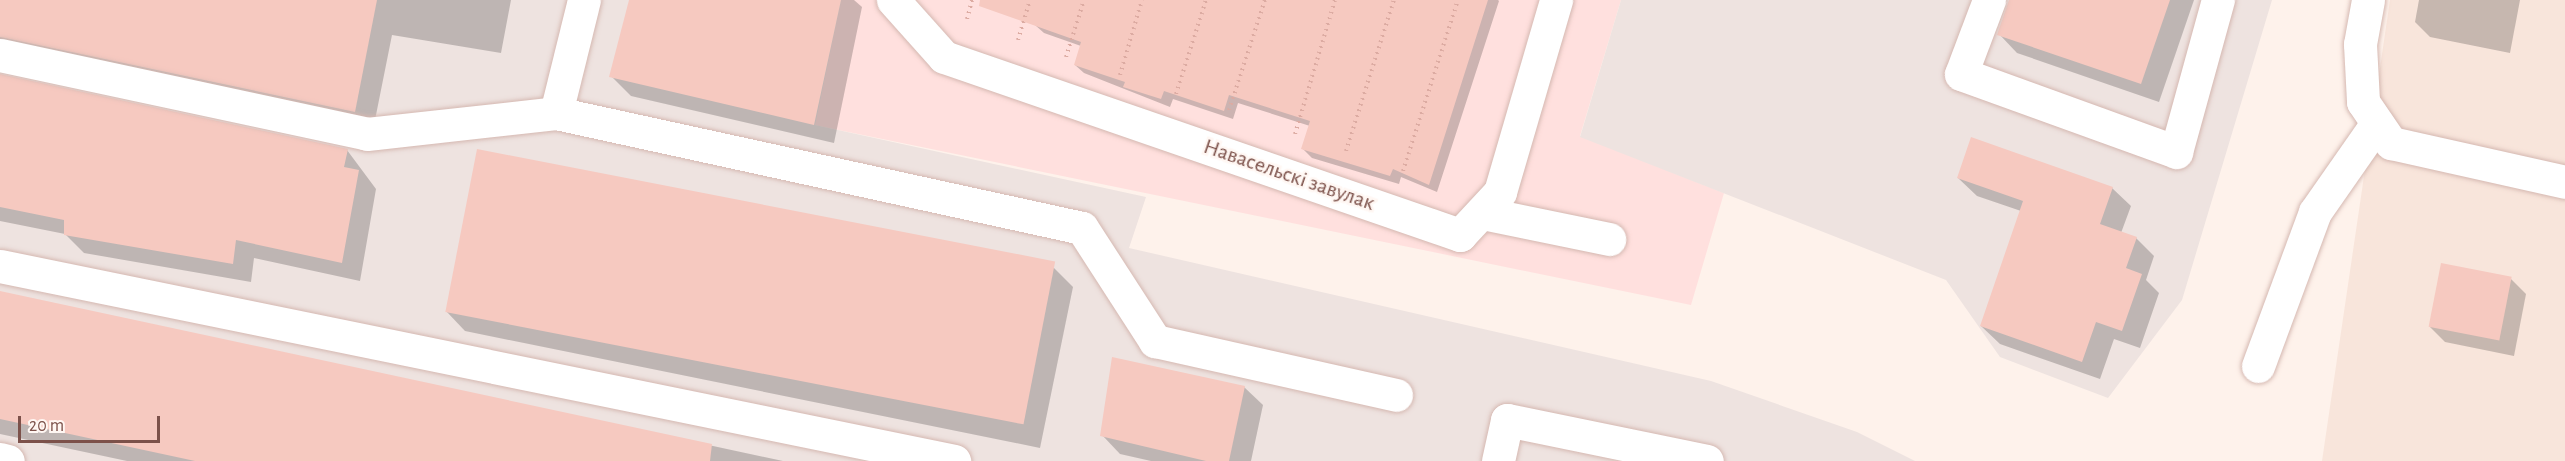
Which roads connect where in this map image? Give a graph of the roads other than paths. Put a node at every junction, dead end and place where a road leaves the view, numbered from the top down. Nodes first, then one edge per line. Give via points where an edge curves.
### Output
1 (584, 0) edge
2 (893, 0) edge
3 (1556, 0) edge
4 (1989, 0) edge
5 (2218, 0) edge
6 (2368, 0) edge
7 (0, 55) edge
8 (556, 113) junction
9 (2377, 123) junction
10 (2565, 182) edge
11 (1482, 213) junction
12 (1609, 239) dead end
13 (0, 266) edge
14 (2258, 366) dead end
15 (1396, 395) dead end
16 (0, 459) edge
17 (8, 461) edge
18 (954, 461) edge
19 (1498, 461) edge
20 (1707, 461) edge

1 - 8 street
2 - 11 street, Навасельскі завулак via 944,57 1461,235
3 - 11 street, Навасельскі завулак via 1500,192
4 - 5 street via 1961,74 2175,152
6 - 9 street via 2360,44 2363,102
7 - 8 street via 367,134
8 - 15 street via 1082,228 1155,341
9 - 10 street via 2391,144
9 - 14 street via 2315,212
11 - 12 street
13 - 18 street
16 - 17 street
19 - 20 street via 1507,420

